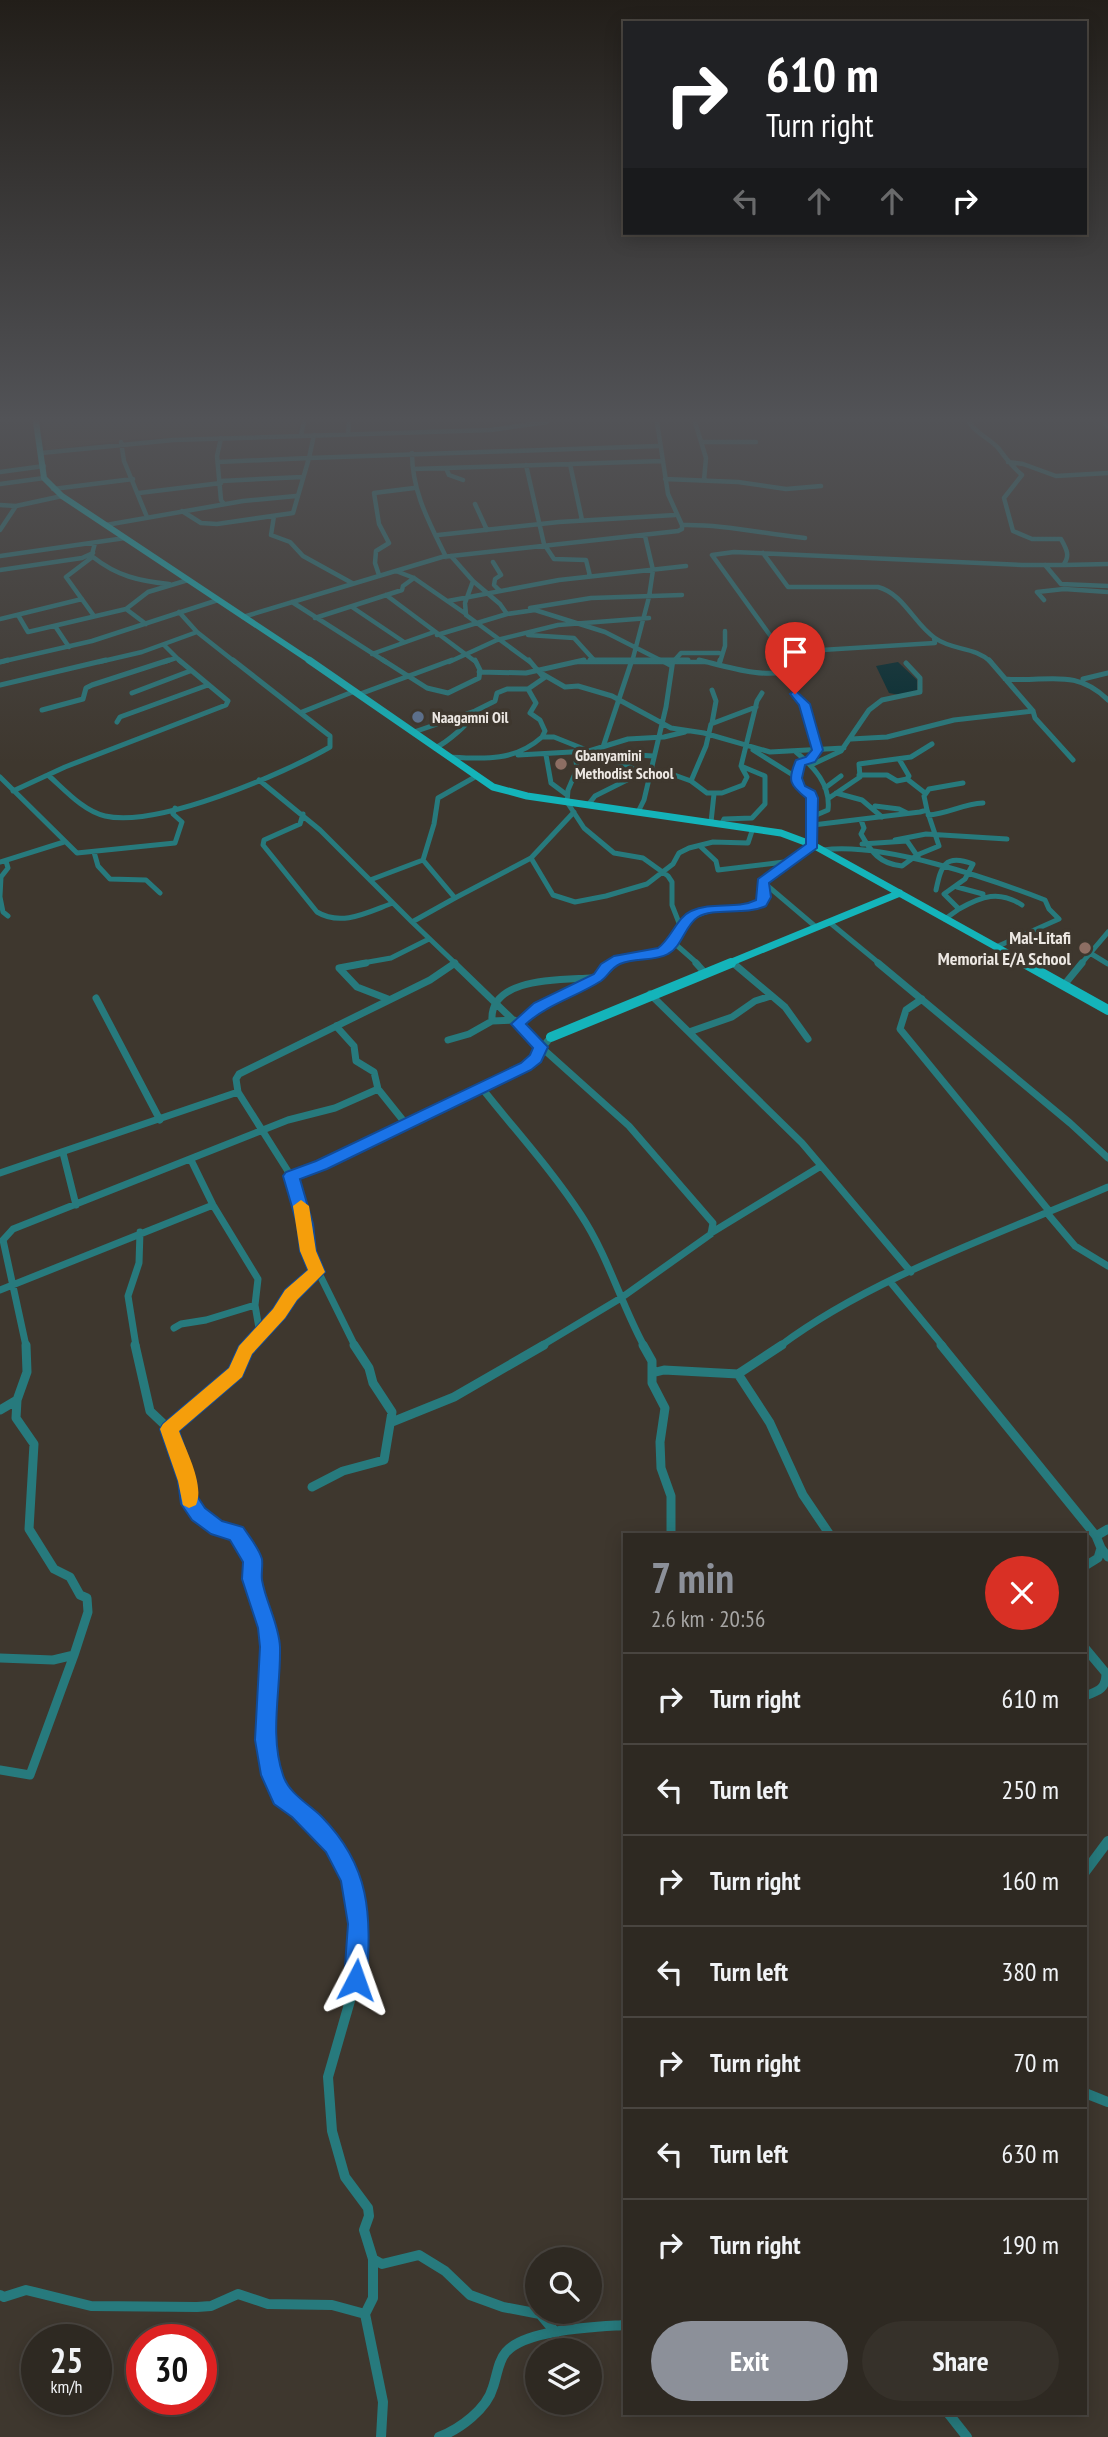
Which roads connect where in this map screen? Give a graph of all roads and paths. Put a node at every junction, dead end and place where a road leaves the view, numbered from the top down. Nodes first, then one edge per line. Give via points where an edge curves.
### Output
1 (438, 535) edge
2 (122, 536) edge
3 (272, 536) edge
4 (385, 536) edge
5 (542, 536) edge
6 (645, 536) joint
7 (781, 536) edge
8 (1021, 536) edge
9 (125, 538) junction
10 (805, 538) dead end
11 (95, 543) junction
12 (544, 544) junction
13 (763, 553) junction
14 (93, 555) junction
15 (0, 556) edge
16 (448, 557) junction
17 (493, 562) dead end
18 (1108, 564) edge
19 (1045, 565) junction
20 (1063, 565) junction
21 (686, 566) dead end
22 (0, 570) edge
23 (653, 570) junction
24 (396, 571) junction
25 (379, 575) junction
26 (590, 576) junction
27 (414, 578) junction
28 (188, 580) junction
29 (473, 581) junction
30 (352, 583) junction
31 (169, 584) junction
32 (1108, 586) edge
33 (500, 591) junction
34 (1108, 592) edge
35 (488, 594) junction
36 (386, 595) junction
37 (682, 595) dead end
38 (649, 597) junction
39 (467, 598) junction
40 (82, 599) junction
41 (218, 600) junction
42 (1044, 600) dead end
43 (448, 601) junction
44 (292, 602) junction
45 (352, 607) junction
46 (126, 609) junction
47 (526, 610) junction
48 (179, 612) junction
49 (507, 614) junction
50 (18, 615) junction
51 (466, 615) junction
52 (94, 616) junction
53 (243, 617) junction
54 (316, 618) junction
55 (646, 618) junction
56 (0, 620) edge
57 (475, 621) junction
58 (576, 623) junction
59 (146, 624) junction
60 (55, 626) junction
61 (725, 631) dead end
62 (197, 632) junction
63 (436, 634) junction
64 (524, 635) junction
65 (503, 640) junction
66 (937, 641) junction
67 (404, 642) junction
68 (164, 645) junction
69 (69, 646) junction
70 (635, 648) junction
71 (719, 653) dead end
72 (788, 653) junction
73 (372, 654) junction
74 (468, 654) junction
75 (176, 658) junction
76 (594, 660) junction
77 (659, 660) junction
78 (632, 662) junction
79 (0, 663) edge
80 (673, 663) junction
81 (906, 663) dead end
82 (719, 665) junction
83 (190, 671) junction
84 (538, 671) junction
85 (480, 672) junction
86 (1108, 673) edge
87 (407, 676) junction
88 (1004, 679) junction
89 (1082, 679) junction
90 (0, 685) edge
91 (208, 685) junction
92 (528, 689) junction
93 (712, 690) dead end
94 (358, 692) junction
95 (132, 693) dead end
96 (762, 693) dead end
97 (795, 694) dead end
98 (617, 700) junction
99 (1108, 700) edge
100 (756, 707) junction
101 (42, 710) dead end
102 (475, 711) junction
103 (1033, 711) junction
104 (302, 712) junction
105 (117, 722) dead end
106 (712, 723) junction
107 (660, 724) junction
108 (690, 731) junction
109 (414, 732) junction
110 (710, 735) junction
111 (542, 737) junction
112 (658, 737) junction
113 (851, 739) junction
114 (932, 744) dead end
115 (747, 746) junction
116 (603, 747) junction
117 (436, 748) junction
118 (844, 748) junction
119 (817, 750) junction
120 (589, 751) junction
121 (796, 752) junction
122 (575, 753) junction
123 (514, 755) junction
124 (546, 755) junction
125 (653, 756) junction
126 (448, 757) junction
127 (899, 759) junction
128 (1073, 760) dead end
129 (809, 763) junction
130 (630, 767) junction
131 (742, 768) junction
132 (649, 769) junction
133 (48, 775) junction
134 (859, 775) junction
135 (841, 776) dead end
136 (475, 777) junction
137 (796, 778) junction
138 (907, 779) junction
139 (1, 780) edge
140 (259, 780) junction
141 (691, 781) junction
142 (963, 783) dead end
143 (825, 788) junction
144 (13, 791) junction
145 (835, 793) junction
146 (925, 793) junction
147 (714, 794) junction
148 (829, 798) junction
149 (567, 799) junction
150 (983, 803) dead end
151 (588, 805) junction
152 (873, 806) junction
153 (175, 808) junction
154 (573, 812) junction
155 (638, 812) junction
156 (925, 813) junction
157 (303, 814) junction
158 (907, 814) junction
159 (814, 816) junction
160 (882, 817) junction
161 (861, 820) junction
162 (711, 822) junction
163 (722, 823) junction
164 (813, 825) junction
165 (753, 828) junction
166 (935, 834) junction
167 (1007, 839) dead end
168 (895, 840) junction
169 (64, 842) junction
170 (865, 844) junction
171 (812, 845) junction
172 (848, 847) junction
173 (701, 848) junction
174 (823, 850) junction
175 (94, 852) junction
176 (870, 852) junction
177 (531, 858) junction
178 (917, 858) junction
179 (423, 860) junction
180 (792, 861) junction
181 (3, 862) edge
182 (943, 866) junction
183 (661, 871) junction
184 (970, 874) junction
185 (370, 880) junction
186 (763, 881) junction
187 (957, 887) junction
188 (936, 890) dead end
189 (160, 893) dead end
190 (900, 893) junction
191 (988, 895) junction
192 (0, 897) edge
193 (456, 898) junction
194 (393, 903) junction
195 (1023, 905) dead end
196 (959, 909) junction
197 (8, 916) dead end
198 (945, 919) junction
199 (412, 922) junction
200 (829, 922) junction
201 (816, 927) junction
202 (681, 928) junction
203 (1108, 932) edge
204 (429, 939) junction
205 (673, 942) junction
206 (996, 947) junction
207 (1090, 953) junction
208 (731, 961) junction
209 (455, 963) junction
210 (1108, 964) edge
211 (705, 973) junction
212 (598, 977) junction
213 (1064, 985) junction
214 (650, 994) junction
215 (771, 996) junction
216 (96, 998) dead end
217 (388, 999) junction
218 (922, 999) junction
219 (493, 1002) junction
220 (1108, 1010) edge
221 (492, 1021) junction
222 (516, 1022) junction
223 (336, 1026) junction
224 (689, 1032) junction
225 (551, 1037) joint
226 (808, 1039) dead end
227 (447, 1040) dead end
228 (541, 1047) junction
229 (481, 1087) junction
230 (378, 1089) junction
231 (238, 1092) junction
232 (160, 1120) junction
233 (406, 1124) junction
234 (263, 1131) junction
235 (63, 1153) junction
236 (1108, 1158) edge
237 (191, 1160) junction
238 (821, 1166) junction
239 (0, 1173) edge
240 (291, 1176) junction
241 (1108, 1187) edge
242 (76, 1205) junction
243 (213, 1205) junction
244 (1048, 1213) junction
245 (140, 1232) junction
246 (711, 1234) junction
247 (1108, 1266) edge
248 (317, 1272) junction
249 (911, 1272) junction
250 (892, 1284) junction
251 (12, 1285) junction
252 (0, 1290) edge
253 (621, 1298) junction
254 (255, 1305) junction
255 (174, 1328) dead end
256 (260, 1334) junction
257 (652, 1373) junction
258 (738, 1374) junction
259 (17, 1400) junction
260 (0, 1410) edge
261 (392, 1422) junction
262 (169, 1429) junction
263 (312, 1487) dead end
264 (1108, 1530) edge
265 (671, 1533) edge
266 (829, 1533) edge
267 (1096, 1535) junction
268 (1101, 1548) junction
269 (1108, 1557) edge
270 (1087, 1565) edge
271 (1087, 1650) edge
272 (74, 1655) junction
273 (0, 1658) edge
274 (1087, 1695) edge
275 (0, 1770) edge
276 (1108, 1840) edge
277 (1087, 1869) edge
278 (1087, 2094) edge
279 (1108, 2102) edge
280 (373, 2259) junction
281 (0, 2295) edge
282 (365, 2314) junction
283 (623, 2325) edge
284 (556, 2333) junction
285 (950, 2415) edge
286 (380, 2437) edge
287 (439, 2437) edge
288 (967, 2437) edge

1 - 16 street
2 - 9 main road
3 - 30 street via 290,542 303,556
4 - 25 street via 389,543 376,551
5 - 12 street
6 - 12 street
6 - 23 street
7 - 10 street
8 - 20 street via 1061,539 1069,555
9 - 11 street
9 - 28 main road
11 - 14 street
11 - 15 street
12 - 16 street
12 - 26 street via 554,559 586,560
13 - 19 street
13 - 66 street via 788,587 890,590
13 - 72 street via 712,555
14 - 22 street
14 - 31 street via 111,573 124,578
14 - 40 street via 66,577
16 - 24 street
16 - 29 street
17 - 33 street via 501,575 494,585
18 - 20 street
19 - 20 street
19 - 32 street via 1061,584
21 - 23 street
23 - 26 street
23 - 38 street
24 - 25 street
24 - 27 street
25 - 30 street
26 - 33 street
27 - 36 street via 402,590
27 - 43 street
28 - 31 street
28 - 41 main road
29 - 35 street
29 - 39 street
30 - 44 street
31 - 46 street via 148,592
33 - 35 street
34 - 42 street via 1037,592
35 - 39 street
35 - 49 street
36 - 45 street
36 - 63 street
37 - 38 street
38 - 47 street via 578,599
38 - 55 street
39 - 43 street
39 - 51 street
40 - 50 street
40 - 52 street
41 - 48 street
41 - 53 main road
43 - 51 street
44 - 53 street
44 - 54 street
45 - 54 street
45 - 67 street
46 - 52 street
46 - 59 street
47 - 49 street
47 - 58 street
48 - 59 street
48 - 62 street
49 - 57 street
50 - 56 street
50 - 60 street via 27,632
51 - 57 street
52 - 60 street
53 - 94 main road
54 - 73 street
55 - 58 street
55 - 70 street
57 - 63 street
57 - 65 street
58 - 64 street
58 - 70 street
59 - 69 street
60 - 69 street
61 - 82 street
62 - 68 street
62 - 104 street
63 - 67 street
63 - 74 street
64 - 65 street
64 - 76 street via 573,638
65 - 74 street
65 - 84 street
66 - 72 street
66 - 88 street via 983,654
67 - 73 street
68 - 75 street
68 - 90 street
69 - 79 street
70 - 77 street
70 - 78 street
71 - 80 street via 681,653
72 - 82 street via 789,669 783,673
73 - 87 street
74 - 85 street
74 - 87 street
75 - 83 street
75 - 101 street via 92,685 83,699
76 - 78 street
76 - 84 street
77 - 78 street
77 - 80 street
78 - 98 street
80 - 82 street via 698,660
80 - 107 street
81 - 113 street via 920,678 920,692 883,700 869,709
83 - 91 street
83 - 95 street
84 - 85 street
84 - 92 street via 544,678
84 - 98 street via 565,687 592,689
85 - 87 street via 479,678 448,693
86 - 89 street
87 - 94 street
88 - 89 street
88 - 103 street
89 - 99 street
91 - 105 street via 120,717
91 - 133 street via 228,701 226,705
92 - 102 street via 497,693 495,701
92 - 111 street via 536,703 530,713 542,722
93 - 106 street via 716,701
94 - 104 street
94 - 109 main road
96 - 100 street
97 - 119 street via 804,704
98 - 107 street
98 - 116 street
100 - 106 street
100 - 115 street
102 - 109 street
102 - 117 street via 447,744
103 - 113 street
103 - 128 street
104 - 140 street via 330,736 332,744
106 - 110 street
107 - 108 street
107 - 112 street
108 - 110 street
108 - 112 street
109 - 117 main road
110 - 115 street
110 - 141 street
111 - 120 street
111 - 123 street
112 - 116 street
112 - 125 street
113 - 118 street
114 - 127 street
115 - 121 street
115 - 131 street
115 - 137 street
116 - 120 street
117 - 126 main road
118 - 119 street
118 - 129 street via 832,758
119 - 121 street
119 - 129 street
120 - 122 street
120 - 125 street
120 - 130 street via 597,758
121 - 129 street
122 - 124 street
122 - 149 street via 577,769
123 - 124 street
123 - 126 street via 486,760
124 - 149 street via 551,783
125 - 132 street
126 - 136 main road
127 - 134 street via 859,764
127 - 138 street
129 - 137 street via 800,762
129 - 143 street
130 - 132 street
130 - 151 street via 631,778 610,786
131 - 147 street via 747,777 743,785
131 - 163 street via 765,776 765,804 752,818 724,819
132 - 141 street
132 - 155 street
133 - 144 street
133 - 153 street via 104,816
134 - 138 street
134 - 145 street via 848,788
135 - 143 street
136 - 149 main road via 514,794
136 - 179 street via 436,801 435,824
137 - 159 street via 799,788 812,798
138 - 146 street
139 - 144 street
140 - 153 street
140 - 157 street
141 - 147 street
142 - 146 street
143 - 148 street
144 - 169 street
145 - 148 street
145 - 152 street
146 - 156 street
147 - 162 street
148 - 159 street via 828,810
149 - 151 main road
149 - 154 street
150 - 156 street via 963,804 947,814
151 - 155 main road
152 - 158 street
152 - 160 street
153 - 175 street via 173,814 182,822 174,843
154 - 177 street
154 - 183 street via 608,849 643,858
155 - 162 main road
156 - 158 street
156 - 166 street
157 - 185 street
157 - 194 street via 300,824 267,838 263,845 317,912 336,920
158 - 160 street
159 - 164 street
160 - 161 street
161 - 164 street
161 - 170 street
162 - 163 main road
163 - 165 main road
164 - 171 street
165 - 171 main road
165 - 173 street via 748,843 713,842
166 - 167 street
166 - 168 street
166 - 178 street via 939,846
168 - 170 street
168 - 178 street via 907,841
169 - 175 street via 77,853
169 - 181 street
170 - 172 street
170 - 176 street
171 - 174 main road
171 - 180 street
172 - 174 street
172 - 176 street
173 - 180 street via 718,870
173 - 183 street via 679,853 673,864
174 - 190 main road
175 - 189 street via 98,866 110,879 146,880
176 - 178 street
176 - 178 street via 899,867
177 - 183 street via 553,895 572,902 641,887
177 - 193 street
178 - 182 street
179 - 185 street
179 - 193 street
180 - 186 street
181 - 192 street via 8,868 1,877
182 - 184 street
182 - 184 street via 970,861
182 - 188 street
183 - 202 street via 672,882 671,904
184 - 187 street
184 - 206 street via 1045,900 1059,919
185 - 194 street
186 - 201 street
186 - 202 street via 762,903 693,914
187 - 191 street
187 - 196 street via 944,894
190 - 198 main road
190 - 200 main road
191 - 195 street
191 - 196 street
192 - 197 street via 2,912
193 - 199 street
194 - 199 street
196 - 198 street
198 - 206 main road
199 - 204 street
200 - 201 main road
200 - 218 street
201 - 208 main road
202 - 205 street
203 - 207 street
204 - 209 street
204 - 217 street via 391,958 339,968 356,986
205 - 211 street
205 - 212 street via 657,954 618,959
206 - 213 main road
207 - 210 street
207 - 213 street
208 - 211 main road
208 - 215 street
209 - 217 street
209 - 219 street
211 - 214 main road
212 - 219 street via 511,989
212 - 222 street
213 - 220 main road
214 - 224 street
214 - 225 main road
215 - 224 street via 732,1017
215 - 226 street via 803,1026
216 - 232 street
217 - 223 street
218 - 236 street
218 - 244 street via 906,1010 900,1029
219 - 221 street
219 - 222 street
221 - 222 street
221 - 227 street
222 - 228 street
223 - 230 street via 354,1046 356,1061 374,1072
223 - 231 street via 239,1074
224 - 238 street
225 - 228 street
228 - 229 street via 526,1067
228 - 246 street via 646,1142 711,1219
229 - 233 street
229 - 253 street via 581,1215
230 - 233 street
230 - 234 street via 360,1101
231 - 232 street
231 - 234 street
232 - 235 street
233 - 240 street
234 - 237 street
234 - 240 street
235 - 239 street
235 - 242 street
237 - 242 street
237 - 243 street
238 - 246 street
238 - 249 street
240 - 248 street
241 - 244 street
242 - 251 street via 7,1234 3,1240
243 - 245 street
243 - 254 street via 258,1279
244 - 247 street via 1074,1246
244 - 249 street
245 - 251 street
245 - 262 street via 139,1263 128,1296 131,1325 150,1411
246 - 253 street
248 - 256 street via 291,1295
248 - 261 street via 388,1403
249 - 250 street
250 - 258 street via 810,1324
250 - 267 street
251 - 252 street
251 - 259 street via 28,1356
253 - 257 street via 652,1361
253 - 261 street via 454,1396
254 - 255 street via 235,1307
254 - 256 street
256 - 262 street via 245,1350 236,1372
257 - 258 street
257 - 265 street via 665,1408 661,1468 671,1496
258 - 266 street via 770,1423 803,1496
259 - 260 street
259 - 272 street via 16,1418 34,1444 29,1529 54,1569 70,1577 80,1595 87,1598 88,1612
261 - 263 street via 384,1460 343,1471
262 - 280 street via 187,1481 188,1498 198,1514 217,1528 236,1533 253,1560 252,1579 270,1647 266,1740 276,1787 281,1797 334,1844 356,1892 356,1980 328,2077 331,2131 345,2177 368,2208 364,2230
264 - 267 street
267 - 268 street
268 - 269 street
268 - 270 street via 1098,1558
271 - 274 street via 1106,1673 1101,1690
272 - 273 street via 53,1660
272 - 275 street via 30,1775
276 - 277 street
278 - 279 street
280 - 282 street via 373,2298
280 - 284 street via 382,2264 419,2255 470,2295 540,2314
281 - 282 street via 26,2290 91,2305 197,2307 238,2294 268,2304 332,2305
282 - 286 street via 383,2402
283 - 284 street
284 - 287 street via 506,2350 489,2397 448,2435
285 - 288 street

